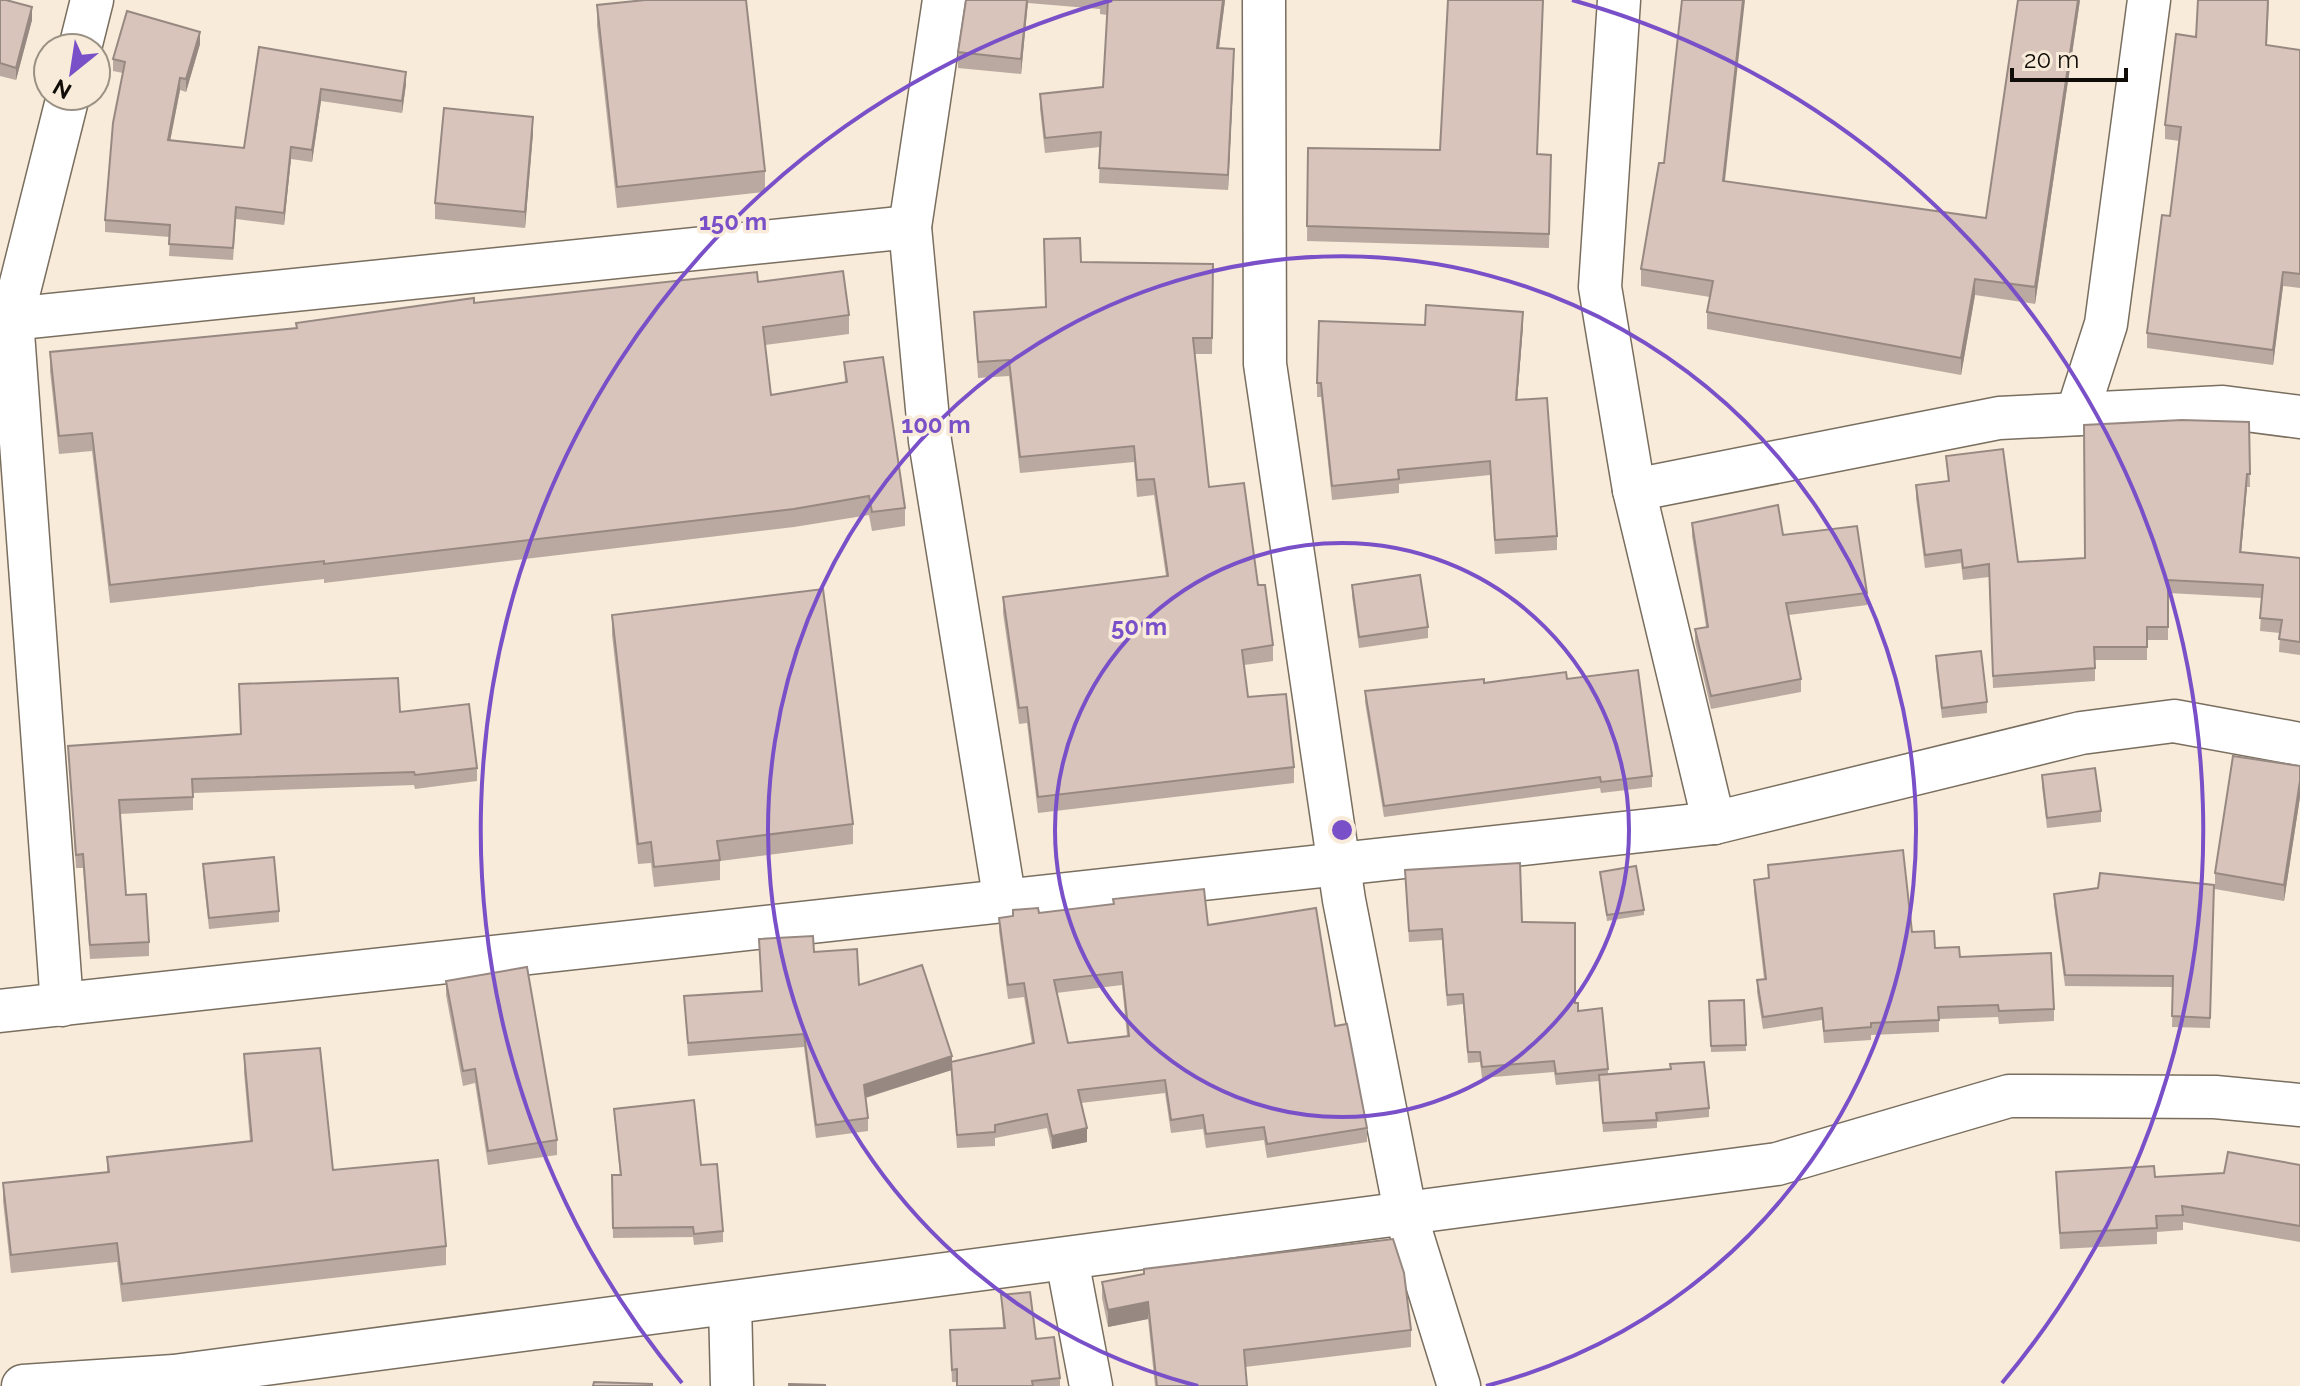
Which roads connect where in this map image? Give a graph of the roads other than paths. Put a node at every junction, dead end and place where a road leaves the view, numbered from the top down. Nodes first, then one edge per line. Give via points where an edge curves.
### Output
1 (92, 0) edge
2 (944, 0) edge
3 (1264, 0) edge
4 (1619, 0) edge
5 (2149, 0) edge
6 (84, 32) edge
7 (64, 112) edge
8 (910, 227) junction
9 (6, 320) edge
10 (2077, 414) junction
11 (2300, 417) edge
12 (1634, 490) junction
13 (2300, 744) edge
14 (1714, 823) junction
15 (1339, 865) junction
16 (1005, 902) junction
17 (62, 1005) junction
18 (0, 1011) edge
19 (2300, 1105) edge
20 (1406, 1216) junction
21 (1067, 1260) junction
22 (730, 1303) junction
23 (23, 1386) edge
24 (732, 1386) edge
25 (1091, 1386) edge
26 (1459, 1386) edge

1 - 6 street
2 - 8 street
3 - 15 street via 1265,364
4 - 12 street via 1600,287
5 - 10 street via 2106,324
7 - 9 street
8 - 9 street
8 - 16 street via 930,441
9 - 17 street
10 - 11 street via 2223,407
10 - 12 street via 1999,418
12 - 14 street
13 - 14 street via 2174,721 2081,733
14 - 15 street
15 - 16 street
15 - 20 street
16 - 17 street
17 - 18 street
19 - 20 street via 2215,1097 2009,1096 1777,1164
20 - 21 street
20 - 26 street
21 - 22 street
21 - 25 street
22 - 23 street via 174,1376
22 - 24 street

